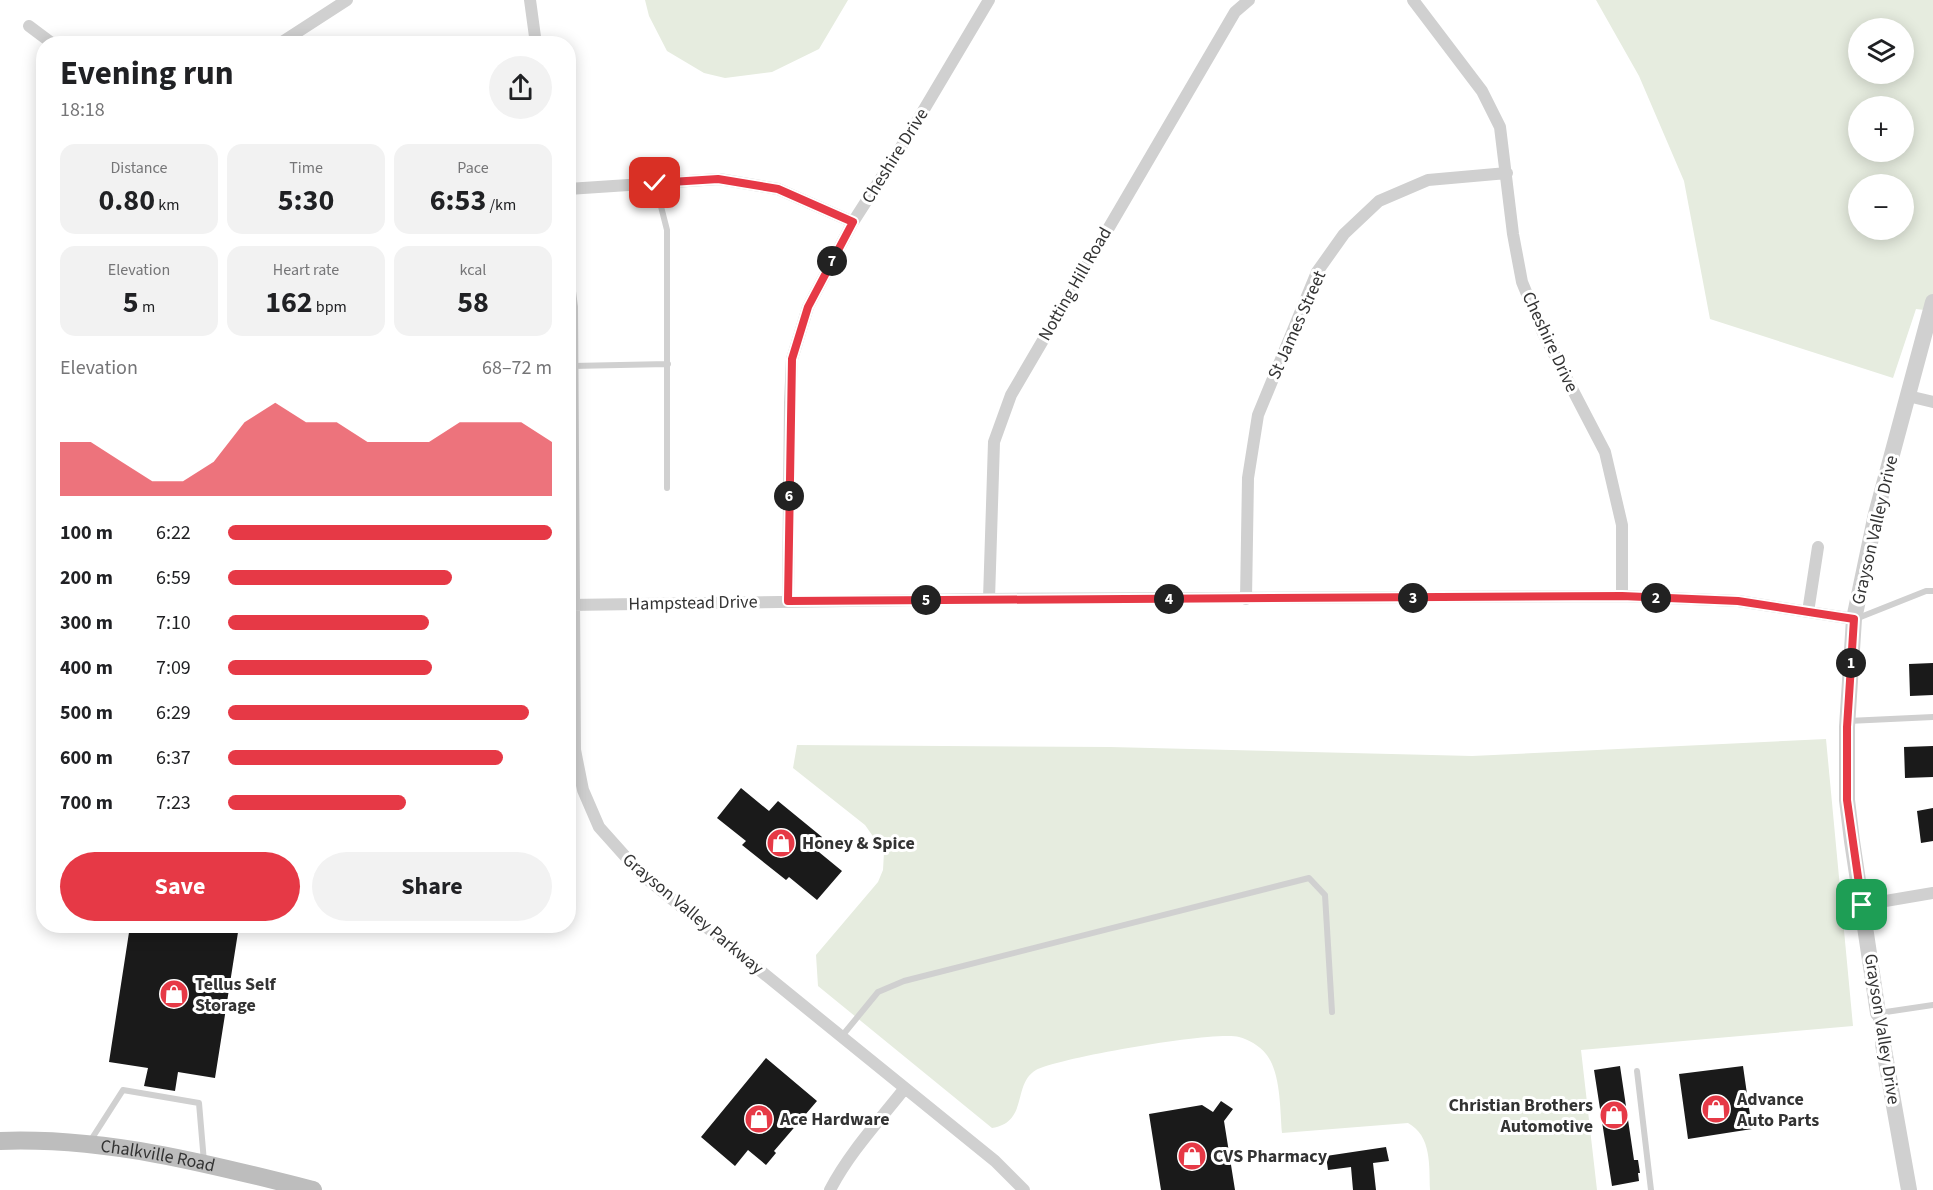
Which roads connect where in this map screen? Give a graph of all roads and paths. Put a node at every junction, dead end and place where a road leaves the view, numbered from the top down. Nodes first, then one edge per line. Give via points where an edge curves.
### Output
1 (346, 0) edge
2 (530, 0) edge
3 (989, 0) edge
4 (1249, 0) edge
5 (1413, 0) edge
6 (29, 26) dead end
7 (42, 36) edge
8 (291, 36) edge
9 (535, 36) edge
10 (1507, 173) junction
11 (655, 183) junction
12 (576, 188) edge
13 (853, 222) junction
14 (1933, 302) edge
15 (668, 364) junction
16 (576, 366) edge
17 (1908, 396) junction
18 (1933, 402) edge
19 (667, 488) dead end
20 (1818, 548) dead end
21 (1933, 591) edge
22 (1622, 596) junction
23 (989, 599) junction
24 (1245, 599) junction
25 (788, 601) junction
26 (576, 605) edge
27 (1808, 612) junction
28 (1854, 619) junction
29 (1933, 717) edge
30 (1847, 721) junction
31 (576, 755) edge
32 (1933, 893) edge
33 (1862, 905) junction
34 (1933, 1005) edge
35 (1332, 1012) dead end
36 (1878, 1013) junction
37 (841, 1037) junction
38 (1883, 1044) joint
39 (1637, 1071) dead end
40 (905, 1088) junction
41 (0, 1141) edge
42 (87, 1145) junction
43 (204, 1163) junction
44 (313, 1190) edge
45 (830, 1190) edge
46 (1024, 1190) edge
47 (1651, 1190) edge
48 (1909, 1190) edge

1 - 8 street
2 - 9 street
3 - 13 street, Cheshire Drive
4 - 23 street, Notting Hill Road via 1235,12 1011,395 994,442
5 - 10 street, Cheshire Drive via 1482,91 1500,127
6 - 7 street
10 - 22 street, Cheshire Drive via 1522,282 1543,333 1605,452 1622,525
10 - 24 street, St James Street via 1428,180 1379,201 1344,234 1317,272 1258,415 1248,478
11 - 12 street
11 - 13 street via 718,179 778,189
11 - 15 lane via 667,230
13 - 25 street, Cheshire Drive via 808,307 792,359
14 - 17 street, Grayson Valley Drive
15 - 16 lane
15 - 19 lane
17 - 18 street
17 - 28 street, Grayson Valley Drive via 1876,514
20 - 27 street
21 - 28 lane
22 - 24 street, Hampstead Drive
22 - 27 street, Hampstead Drive via 1738,601
23 - 24 street, Hampstead Drive
23 - 25 street, Hampstead Drive
25 - 26 street, Hampstead Drive
27 - 28 street, Hampstead Drive
28 - 30 street, Grayson Valley Drive
29 - 30 lane
30 - 33 street, Grayson Valley Drive via 1847,800
31 - 37 street, Grayson Valley Parkway via 583,790 599,827 641,874
32 - 33 street
33 - 36 street, Grayson Valley Drive
34 - 36 lane
35 - 37 lane via 1325,895 1309,878 903,981 878,992
36 - 38 street, Grayson Valley Drive
37 - 40 street, Grayson Valley Parkway
38 - 48 street, Grayson Valley Drive
39 - 47 lane
40 - 45 street via 857,1148
40 - 46 street, Grayson Valley Parkway via 995,1161
41 - 42 main road, Chalkville Road
42 - 43 main road, Chalkville Road
42 - 43 lane via 123,1090 199,1103
43 - 44 main road, Chalkville Road

